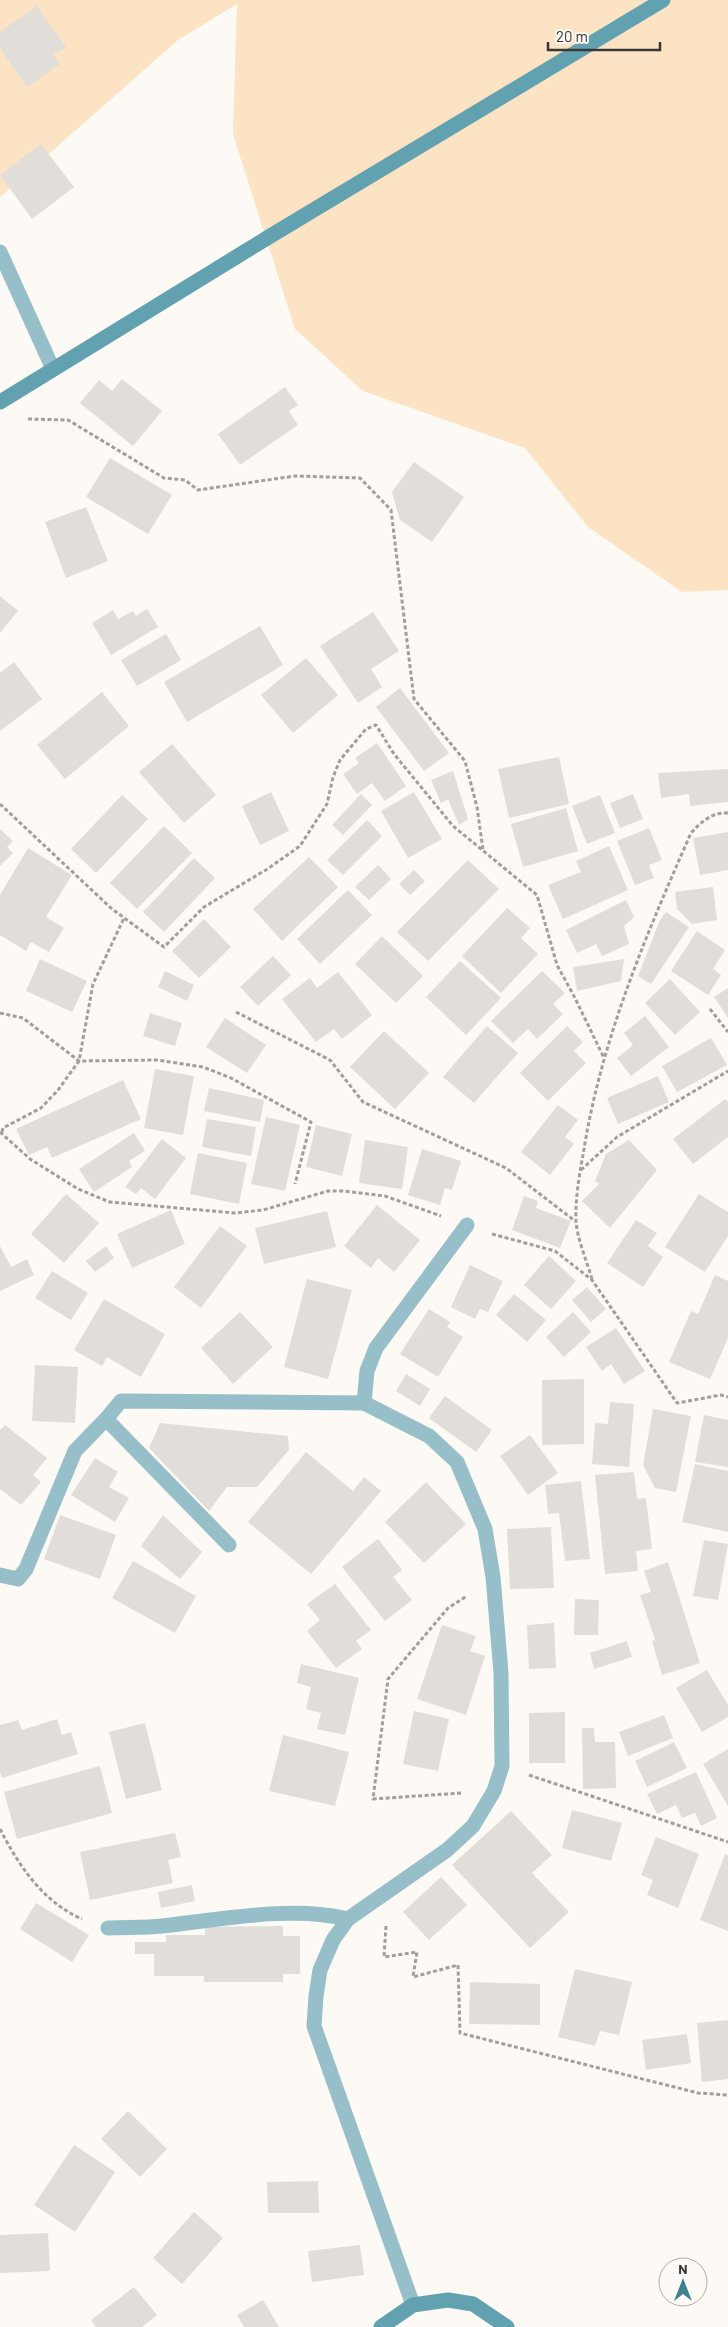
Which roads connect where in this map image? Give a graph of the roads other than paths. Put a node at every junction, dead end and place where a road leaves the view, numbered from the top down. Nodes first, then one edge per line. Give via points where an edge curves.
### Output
1 (663, 0) edge
2 (0, 252) edge
3 (53, 369) junction
4 (0, 402) edge
5 (467, 1224) road end
6 (364, 1403) junction
7 (106, 1419) junction
8 (229, 1545) dead end
9 (0, 1575) edge
10 (348, 1918) junction
11 (108, 1928) road end
12 (413, 2305) junction
13 (380, 2327) edge
14 (507, 2327) edge

1 - 3 street
2 - 3 street
3 - 4 street
5 - 6 street via 376,1348 366,1371
6 - 7 street via 121,1401
6 - 10 street via 428,1436 457,1462 485,1529 493,1578 501,1673 502,1766 494,1791 472,1826 447,1850
7 - 8 street
7 - 9 street via 75,1452 26,1569 18,1579
10 - 11 street via 314,1913
10 - 12 street via 333,1940 320,1970 314,2026
12 - 13 street
12 - 14 street via 461,2301 472,2304

